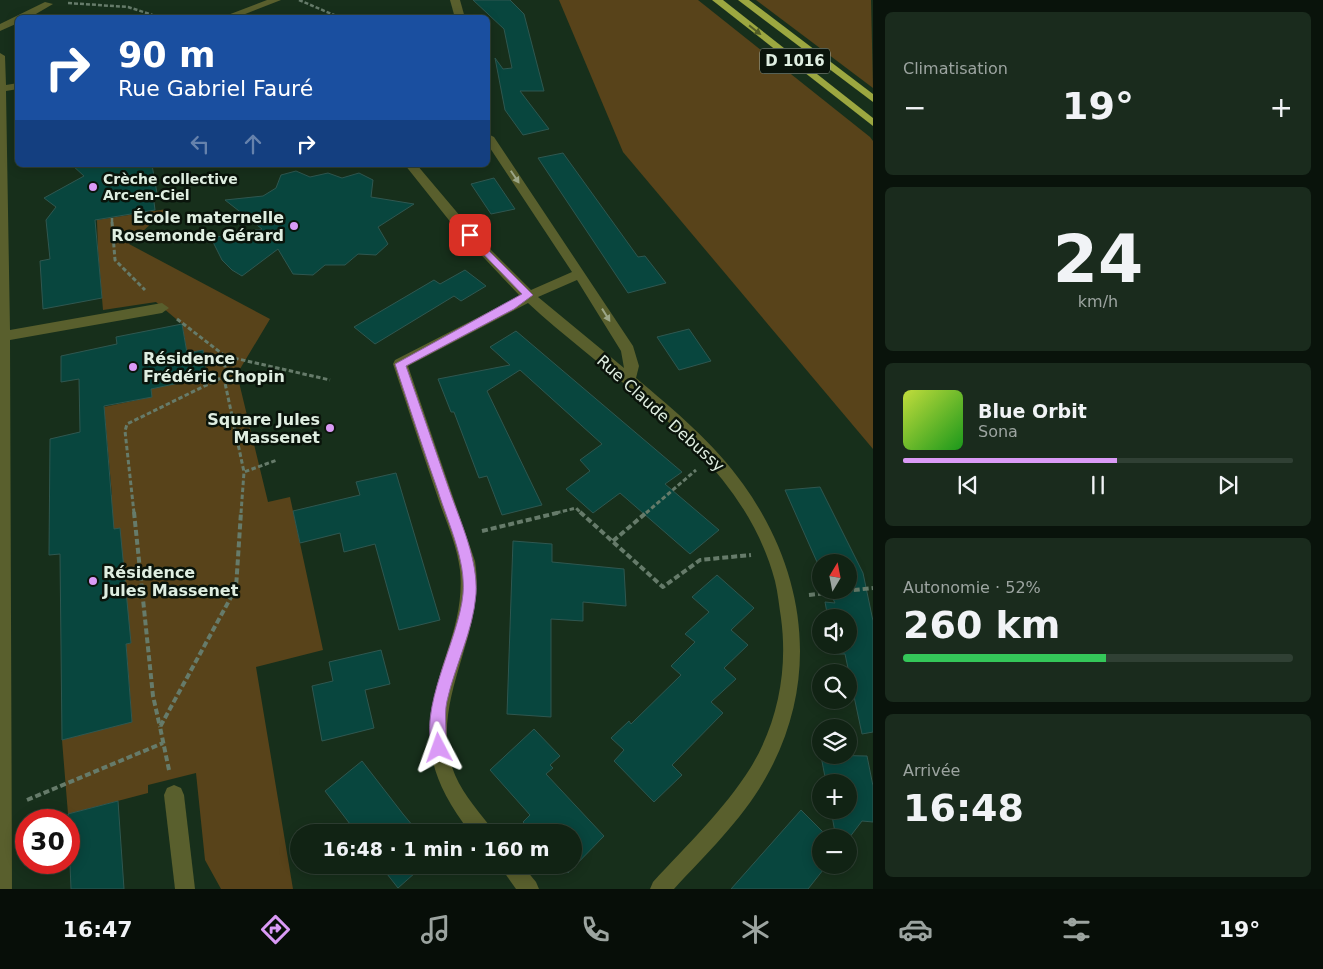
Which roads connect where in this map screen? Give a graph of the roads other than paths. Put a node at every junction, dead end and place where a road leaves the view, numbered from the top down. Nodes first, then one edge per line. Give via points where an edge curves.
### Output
1 (276, 0) edge
2 (455, 0) edge
3 (717, 0) edge
4 (743, 0) edge
5 (48, 4) road end
6 (27, 15) edge
7 (233, 15) edge
8 (459, 15) edge
9 (15, 20) edge
10 (0, 28) edge
11 (0, 56) edge
12 (15, 87) edge
13 (1, 89) edge
14 (873, 99) edge
15 (873, 122) edge
16 (490, 140) edge
17 (413, 167) edge
18 (580, 274) junction
19 (528, 295) junction
20 (162, 308) road end
21 (4, 336) junction
22 (628, 380) junction
23 (1, 587) edge
24 (174, 794) road end
25 (476, 824) edge
26 (517, 874) edge
27 (2, 889) edge
28 (185, 889) edge
29 (529, 889) edge
30 (660, 889) edge

1 - 7 street
2 - 8 street
3 -> 15 highway, D 1016
4 - 14 highway, D 1016
5 - 6 street
9 - 10 street
11 - 13 street
12 - 13 street
13 - 21 street
16 -> 18 street
17 - 19 street, Rue Claude Debussy via 444,207
18 - 19 street
18 -> 22 street via 628,350 632,366
19 - 22 street, Rue Claude Debussy
19 - 25 street via 400,364 459,537 470,579 463,630 440,700 437,738 446,776 455,796
20 - 21 street
21 - 23 street
22 - 30 street, Rue Claude Debussy via 712,456 745,497 775,553 788,597 792,625 793,668 778,733 745,793
23 - 27 street
24 - 28 street
26 - 29 street

